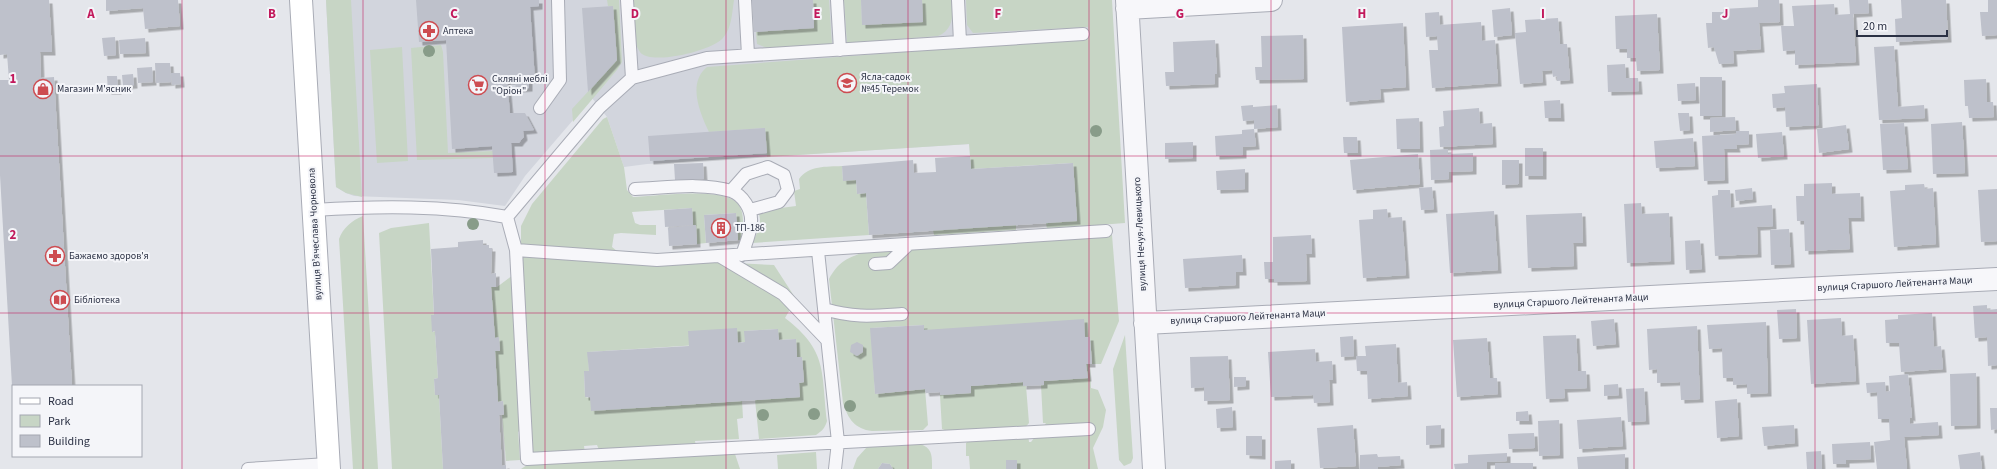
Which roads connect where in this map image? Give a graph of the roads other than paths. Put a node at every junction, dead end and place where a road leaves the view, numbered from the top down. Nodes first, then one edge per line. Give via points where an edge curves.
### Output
1 (302, 0) edge
2 (558, 0) edge
3 (627, 0) edge
4 (745, 0) edge
5 (837, 0) edge
6 (958, 0) edge
7 (1271, 0) edge
8 (1127, 4) edge
9 (1083, 34) dead end
10 (960, 42) junction
11 (840, 50) junction
12 (748, 56) junction
13 (632, 78) junction
14 (540, 108) dead end
15 (635, 189) dead end
16 (731, 191) junction
17 (314, 210) junction
18 (750, 210) junction
19 (507, 217) junction
20 (1106, 231) dead end
21 (909, 244) junction
22 (516, 250) junction
23 (818, 251) junction
24 (742, 255) junction
25 (721, 257) junction
26 (875, 264) dead end
27 (1997, 279) edge
28 (824, 309) junction
29 (902, 314) dead end
30 (1145, 322) junction
31 (827, 340) junction
32 (1089, 429) dead end
33 (838, 442) junction
34 (527, 464) edge
35 (328, 466) edge
36 (248, 469) edge
37 (835, 469) edge
38 (1154, 469) edge

1 - 17 main road, вулиця Вʼячеслава Чорновола
2 - 14 lane via 560,80
3 - 13 lane
4 - 12 lane
5 - 11 lane
6 - 10 lane
7 - 8 street
8 - 30 street, вулиця Нечуя-Левицького
9 - 10 lane
10 - 11 lane
11 - 12 lane
12 - 13 lane via 707,58
13 - 19 lane via 600,107
15 - 16 lane via 705,187
16 - 18 lane via 743,199
16 - 18 lane via 746,174 768,167 784,175 788,190 779,202
17 - 19 lane via 416,208 479,212
17 - 35 main road, вулиця Вʼячеслава Чорновола
18 - 24 lane via 751,223
19 - 22 lane
20 - 21 lane
21 - 23 lane
21 - 26 lane via 889,263
22 - 25 lane via 657,260
22 - 34 lane
23 - 24 lane
23 - 28 lane
24 - 25 lane
25 - 31 lane via 783,294
27 - 30 street, вулиця Старшого Лейтенанта Маци
28 - 29 lane via 866,317
28 - 31 lane
30 - 38 street, вулиця Нечуя-Левицького
31 - 33 lane
32 - 33 lane
33 - 34 lane
33 - 37 lane
35 - 36 lane

